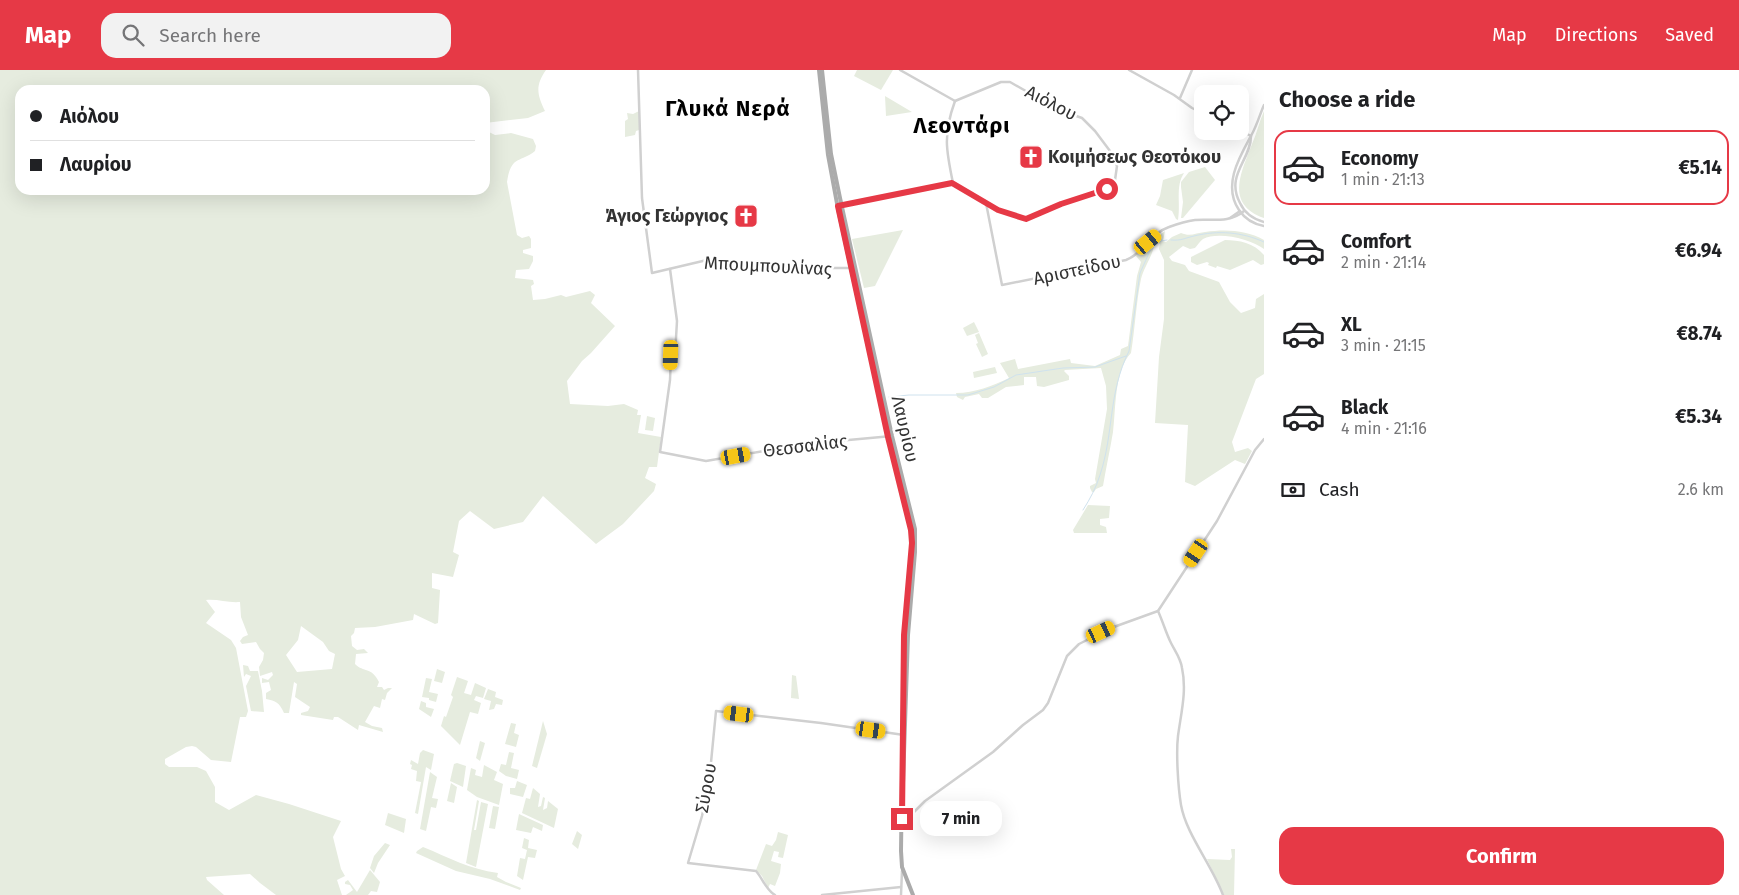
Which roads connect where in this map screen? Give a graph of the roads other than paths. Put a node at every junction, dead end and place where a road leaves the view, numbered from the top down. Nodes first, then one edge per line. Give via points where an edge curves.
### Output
1 (638, 70) edge
2 (820, 70) edge
3 (900, 70) edge
4 (1129, 70) edge
5 (1192, 70) edge
6 (1180, 98) junction
7 (955, 101) junction
8 (1264, 105) edge
9 (1194, 109) edge
10 (1251, 136) junction
11 (952, 183) junction
12 (986, 203) junction
13 (1235, 203) junction
14 (839, 206) junction
15 (1242, 212) junction
16 (1233, 215) junction
17 (1229, 219) junction
18 (1264, 222) edge
19 (1264, 226) edge
20 (670, 269) junction
21 (853, 269) junction
22 (890, 437) junction
23 (1264, 439) edge
24 (1158, 611) junction
25 (904, 735) junction
26 (902, 819) junction
27 (902, 867) junction
28 (907, 880) junction
29 (901, 886) junction
30 (775, 895) edge
31 (822, 895) edge
32 (901, 895) edge
33 (913, 895) edge
34 (1223, 895) edge

1 - 20 street, Μπουμπουλίνας via 642,198 652,273
2 - 14 main road, Λαυρίου via 828,155
3 - 7 street
4 - 6 street
5 - 6 street
6 - 9 street
7 - 11 street via 946,147
7 - 12 street, Αιόλου via 1001,82 1010,82 1059,110 1082,118 1117,164 1116,177 1107,189 1029,218 1007,214
8 - 10 street
10 - 13 street via 1232,178
10 - 15 street via 1236,183
11 - 12 street, Αιόλου
11 - 14 street
12 - 17 street, Αριστείδου via 1002,285 1126,260 1134,257 1168,227 1194,220
13 - 15 street
13 - 16 street
14 - 21 main road, Λαυρίου
15 - 16 street
15 - 17 street, Αριστείδου
15 - 18 street
15 - 19 street via 1253,223
16 - 17 street
20 - 21 street, Μπουμπουλίνας via 707,260
20 - 22 street, Θεσσαλίας via 677,320 660,452 706,460 809,443
21 - 22 main road, Λαυρίου
22 - 25 main road, Λαυρίου via 912,538 904,635
23 - 24 street via 1254,450 1217,521
24 - 26 street via 1111,628 1080,644 1067,656 1043,710 989,756 925,801 908,818
24 - 34 street via 1182,668 1183,705 1178,742 1180,796 1185,821
25 - 26 main road, Λαυρίου
25 - 30 street, Σύρου via 716,711 702,816 688,863 756,872
26 - 27 main road, Λαυρίου
27 - 28 main road, Λαυρίου
27 - 29 street
28 - 29 street
28 - 33 main road, Λαυρίου
29 - 31 street
29 - 32 street

